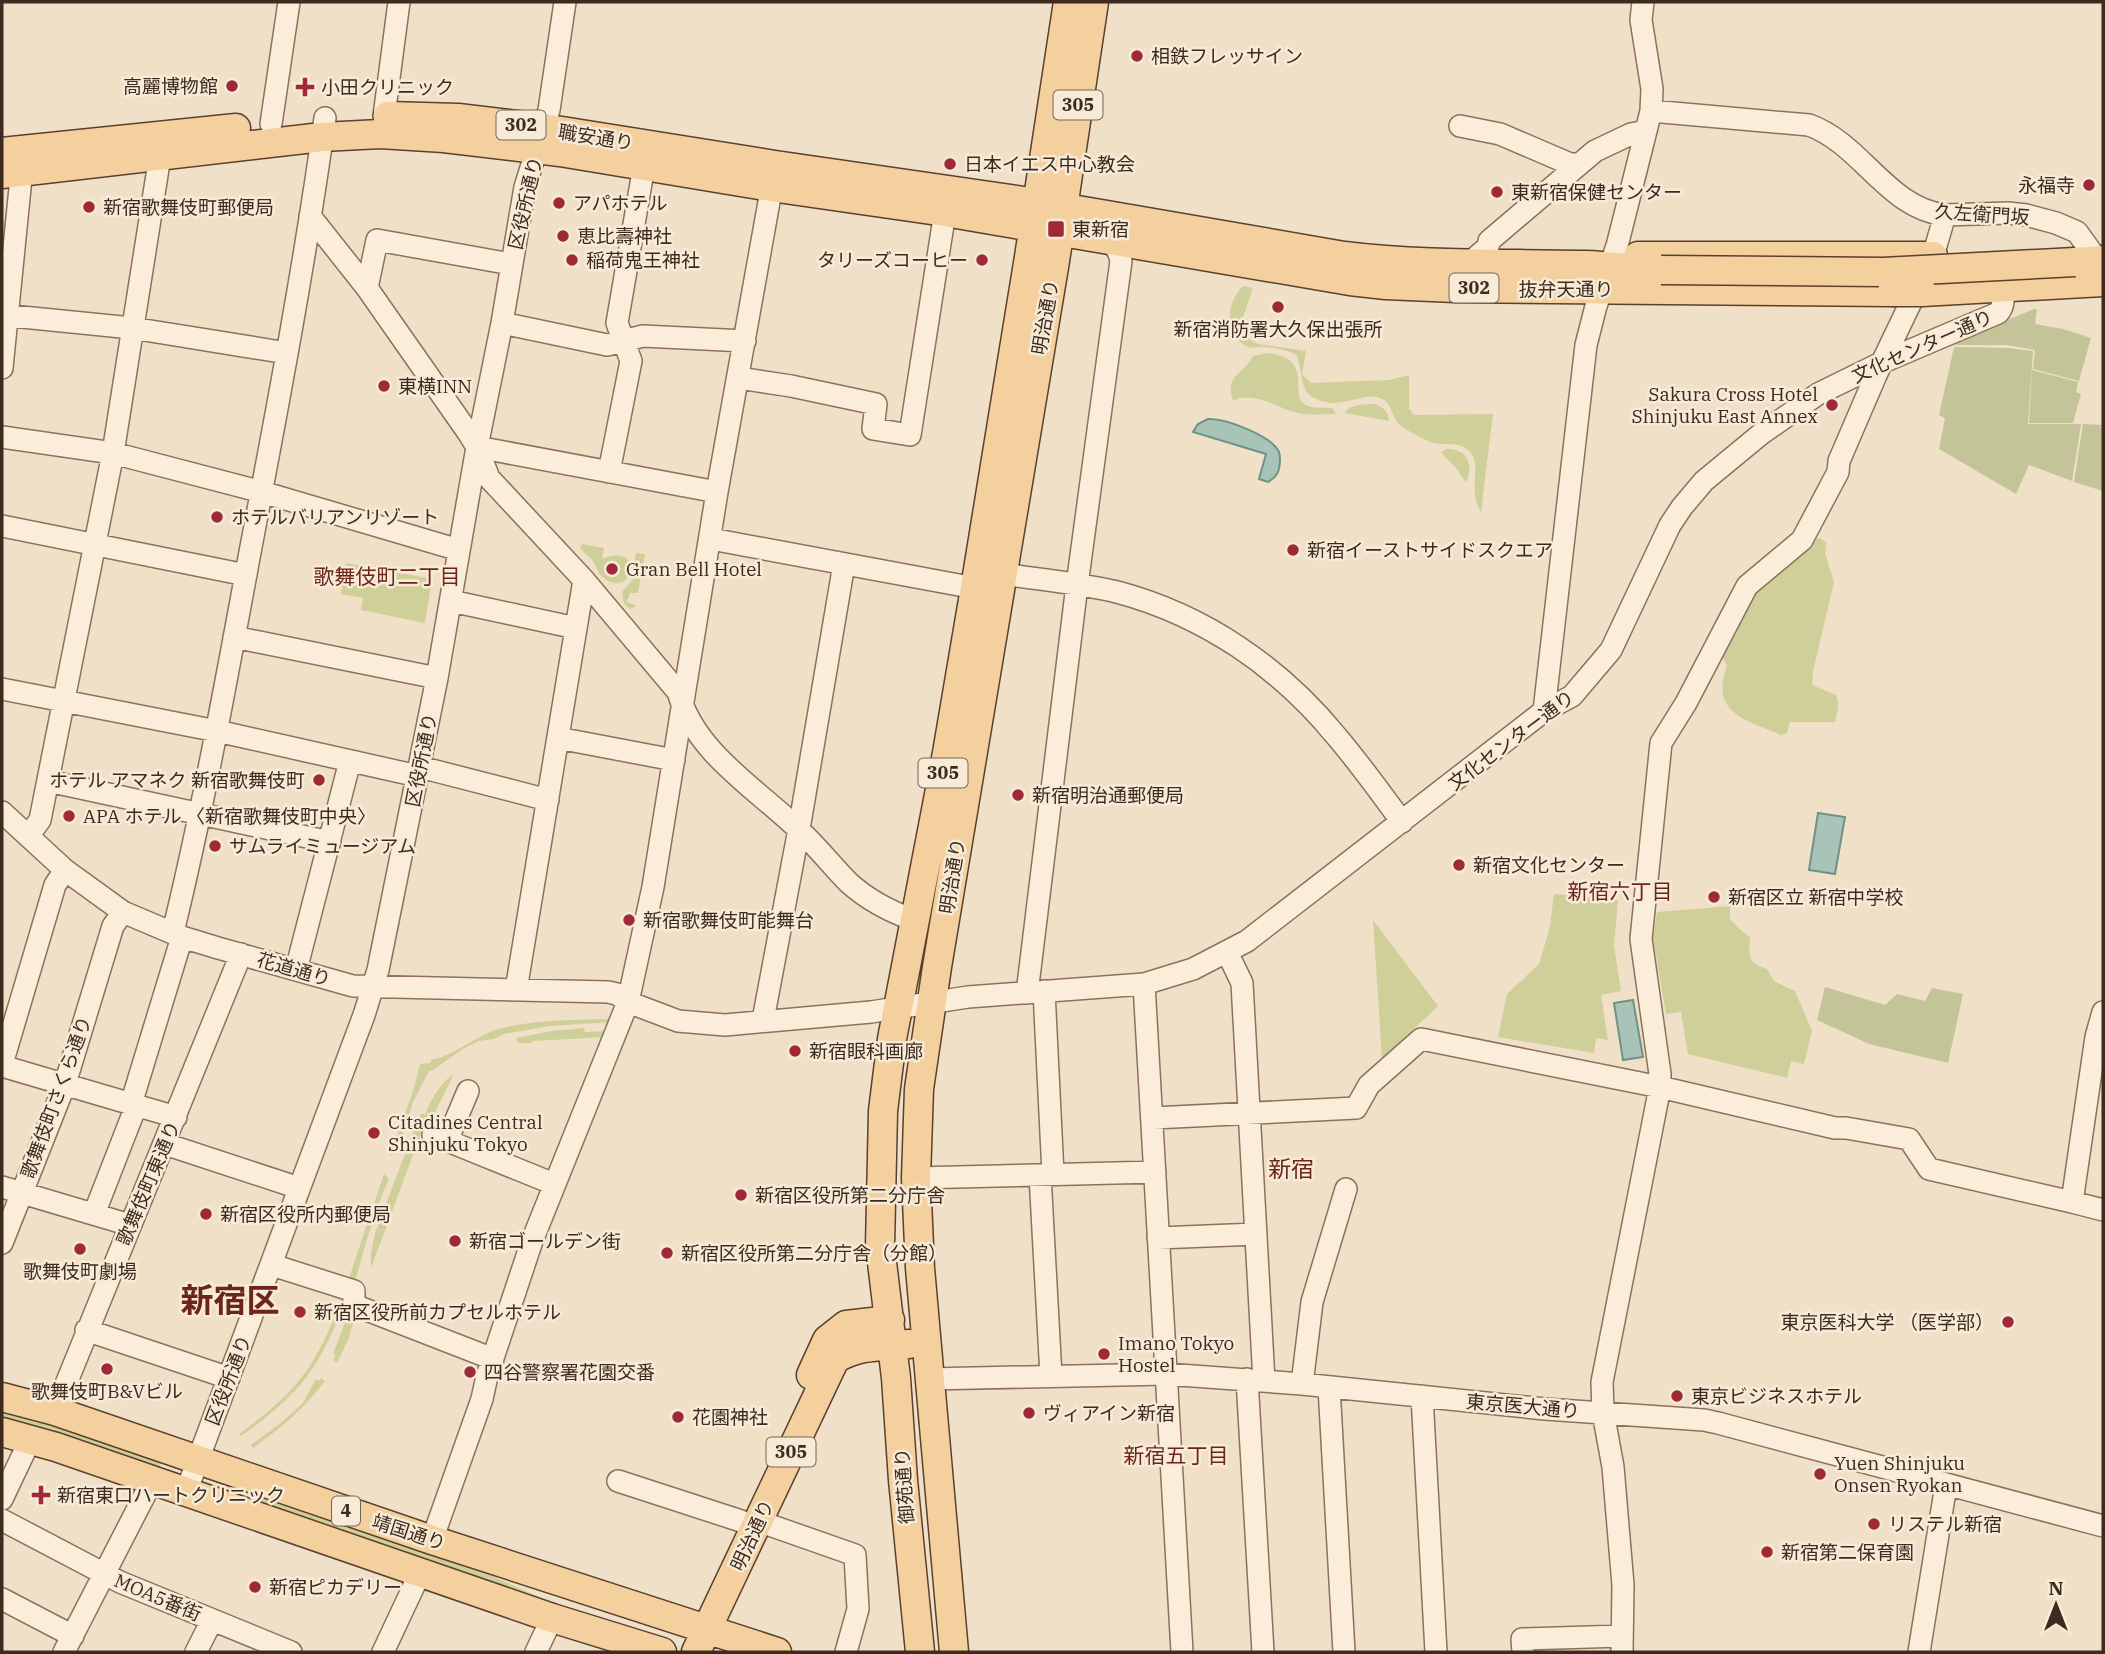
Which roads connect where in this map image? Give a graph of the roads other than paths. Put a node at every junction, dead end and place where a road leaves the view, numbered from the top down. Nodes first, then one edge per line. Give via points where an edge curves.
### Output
1 (289, 2) edge
2 (399, 2) edge
3 (565, 2) edge
4 (1068, 2) edge
5 (1094, 2) edge
6 (1643, 2) edge
7 (384, 116) junction
8 (1648, 121) junction
9 (271, 124) junction
10 (1460, 126) dead end
11 (324, 128) junction
12 (540, 138) junction
13 (160, 156) junction
14 (12, 162) edge
15 (1579, 164) junction
16 (644, 166) junction
17 (773, 176) junction
18 (945, 212) junction
19 (1945, 215) junction
20 (310, 216) junction
21 (1048, 217) junction
22 (1100, 238) junction
23 (1933, 256) junction
24 (511, 264) junction
25 (1468, 264) junction
26 (2095, 266) edge
27 (1606, 278) junction
28 (2003, 287) junction
29 (367, 288) junction
30 (5, 315) edge
31 (502, 323) junction
32 (132, 328) junction
33 (624, 341) junction
34 (745, 341) junction
35 (287, 354) junction
36 (1883, 362) junction
37 (2, 368) edge
38 (739, 378) junction
39 (2, 437) edge
40 (477, 447) junction
41 (113, 453) junction
42 (609, 472) junction
43 (262, 492) junction
44 (718, 492) junction
45 (2, 526) edge
46 (710, 539) junction
47 (94, 544) junction
48 (459, 550) junction
49 (844, 564) junction
50 (246, 575) junction
51 (984, 578) junction
52 (584, 580) junction
53 (1077, 585) junction
54 (451, 601) junction
55 (576, 628) junction
56 (234, 637) junction
57 (437, 678) junction
58 (2, 689) edge
59 (63, 701) junction
60 (682, 707) junction
61 (1544, 711) junction
62 (217, 731) junction
63 (558, 738) junction
64 (674, 760) junction
65 (350, 761) junction
66 (419, 772) junction
67 (48, 781) junction
68 (548, 800) junction
69 (201, 814) junction
70 (4, 819) edge
71 (1402, 822) junction
72 (799, 829) junction
73 (29, 835) junction
74 (330, 842) junction
75 (65, 870) junction
76 (123, 912) junction
77 (914, 920) junction
78 (178, 934) junction
79 (1227, 953) junction
80 (241, 954) junction
81 (296, 970) junction
82 (1144, 984) junction
83 (373, 987) junction
84 (516, 990) junction
85 (1035, 992) junction
86 (11, 996) edge
87 (628, 1002) junction
88 (932, 1002) junction
89 (898, 1008) junction
90 (2103, 1012) edge
91 (763, 1020) junction
92 (2, 1065) edge
93 (65, 1084) junction
94 (1660, 1087) junction
95 (468, 1091) dead end
96 (134, 1105) junction
97 (1249, 1113) junction
98 (176, 1117) junction
99 (1153, 1118) junction
100 (165, 1144) junction
101 (1155, 1172) junction
102 (1046, 1175) junction
103 (916, 1178) junction
104 (554, 1184) junction
105 (299, 1188) junction
106 (1346, 1189) dead end
107 (12, 1190) edge
108 (2072, 1202) junction
109 (2103, 1210) edge
110 (94, 1214) junction
111 (130, 1225) junction
112 (1255, 1234) junction
113 (1158, 1238) junction
114 (2, 1243) edge
115 (272, 1265) junction
116 (86, 1330) junction
117 (891, 1333) junction
118 (925, 1341) junction
119 (493, 1359) junction
120 (1166, 1374) junction
121 (1051, 1376) junction
122 (229, 1378) junction
123 (929, 1379) junction
124 (1256, 1380) junction
125 (1302, 1384) junction
126 (1329, 1387) junction
127 (1422, 1396) junction
128 (2, 1397) edge
129 (55, 1411) junction
130 (1603, 1412) junction
131 (2, 1432) edge
132 (30, 1440) junction
133 (198, 1461) junction
134 (939, 1476) junction
135 (152, 1480) junction
136 (903, 1480) junction
137 (618, 1481) dead end
138 (1946, 1485) junction
139 (186, 1492) junction
140 (2, 1499) edge
141 (2, 1520) edge
142 (750, 1521) junction
143 (2103, 1526) edge
144 (432, 1540) junction
145 (420, 1573) junction
146 (104, 1574) junction
147 (2, 1599) edge
148 (552, 1618) junction
149 (212, 1620) junction
150 (698, 1635) edge
151 (69, 1644) edge
152 (1622, 1644) edge
153 (196, 1652) edge
154 (292, 1652) edge
155 (383, 1652) edge
156 (536, 1652) edge
157 (662, 1652) edge
158 (678, 1652) edge
159 (777, 1652) edge
160 (846, 1652) edge
161 (920, 1652) edge
162 (954, 1652) edge
163 (1182, 1652) edge
164 (1263, 1652) edge
165 (1344, 1652) edge
166 (1436, 1652) edge
167 (1522, 1652) edge
168 (1919, 1652) edge

1 - 9 street
2 - 7 street
3 - 12 street, 区役所通り via 549,110
4 - 21 main road, 明治通り / 305
5 - 21 main road, 明治通り / 305
6 - 8 street via 1641,20 1652,89
7 - 11 main road, 職安通り / 302
7 - 12 main road, 職安通り / 302 via 458,118
8 - 15 street
8 - 19 street, 久左衛門坂 via 1810,125 1824,130 1866,163 1913,206
8 - 27 street
9 - 11 main road, 職安通り / 302
9 - 14 main road, 職安通り / 302
10 - 15 street via 1500,134
11 - 12 main road, 職安通り / 302 via 444,138
11 - 13 main road, 職安通り / 302
11 - 20 street
12 - 16 main road, 職安通り / 302
12 - 17 main road, 職安通り / 302
12 - 24 street, 区役所通り via 525,187
13 - 14 main road, 職安通り / 302
13 - 32 street
14 - 30 street
15 - 25 street
16 - 17 main road, 職安通り / 302
16 - 33 street via 617,323
17 - 18 main road, 職安通り / 302
17 - 21 main road, 職安通り / 302
17 - 34 street
18 - 21 main road, 職安通り / 302
18 - 38 street via 910,435 873,429 876,404
19 - 23 street
19 - 26 street, 久左衛門坂 via 2008,213 2056,223 2077,232
20 - 29 street
20 - 35 street
21 - 22 main road, 抜弁天通り / 302
21 - 25 main road, 抜弁天通り / 302 via 1344,256
21 - 51 main road, 明治通り / 305
22 - 27 main road, 抜弁天通り / 302 via 1386,285 1455,288
22 - 53 street via 1118,249 1121,261
23 - 27 main road via 1634,256
23 - 36 street
24 - 29 street via 377,240
24 - 31 street, 区役所通り
25 - 27 main road, 抜弁天通り / 302
26 - 27 main road, 抜弁天通り / 302, bridge via 1883,272 1661,270
26 - 28 main road, 抜弁天通り / 302
27 - 28 main road, 抜弁天通り / 302, bridge via 1892,292
27 - 61 street via 1586,345
28 - 36 street, 文化センター通り via 1998,313
29 - 40 street
30 - 32 street
30 - 37 street
31 - 33 street via 607,345
31 - 40 street, 区役所通り
32 - 35 street
32 - 41 street
33 - 34 street via 643,336
33 - 42 street via 631,361
34 - 38 street
35 - 43 street
36 - 61 street, 文化センター通り via 1799,406 1698,487 1670,526 1611,650 1572,696
36 - 94 street via 1838,472 1802,540 1747,586 1661,743 1641,939
38 - 44 street
39 - 41 street
40 - 42 street
40 - 48 street, 区役所通り
40 - 52 street via 489,478
41 - 43 street
41 - 47 street
42 - 44 street
43 - 48 street
43 - 50 street
44 - 46 street
45 - 47 street
46 - 49 street
46 - 60 street
47 - 50 street
47 - 59 street
48 - 54 street, 区役所通り
49 - 51 street
49 - 72 street
50 - 56 street
51 - 53 street
51 - 77 main road, 明治通り / 305
51 - 88 main road, 明治通り / 305
52 - 55 street
52 - 60 street via 678,692
53 - 71 street via 1160,606 1237,645 1310,707
53 - 85 street
54 - 55 street
54 - 57 street, 区役所通り
55 - 63 street
56 - 57 street
56 - 62 street
57 - 66 street, 区役所通り
58 - 59 street
59 - 62 street
59 - 67 street
60 - 64 street
60 - 72 street via 715,755
61 - 71 street, 文化センター通り
62 - 65 street
62 - 69 street
63 - 64 street
63 - 68 street
64 - 87 street
65 - 66 street
65 - 74 street
66 - 68 street
66 - 83 street, 区役所通り
67 - 69 street
67 - 73 street via 40,820
68 - 84 street
69 - 74 street
69 - 78 street
70 - 73 street, 花道通り
71 - 79 street, 文化センター通り
72 - 77 street via 851,884 893,913
72 - 91 street
73 - 75 street, 花道通り
74 - 81 street
75 - 76 street, 花道通り
75 - 86 street
76 - 78 street, 花道通り
76 - 93 street, 歌舞伎町さくら通り via 113,926
77 - 89 main road, 明治通り / 305
78 - 80 street, 花道通り
78 - 96 street
79 - 82 street, 文化センター通り
79 - 97 street via 1242,983
80 - 81 street, 花道通り
80 - 98 street, 歌舞伎町東通り
81 - 83 street, 花道通り
82 - 85 street, 文化センター通り
82 - 99 street
83 - 84 street, 花道通り
83 - 105 street, 区役所通り
84 - 87 street, 花道通り via 608,992
85 - 88 street, 文化センター通り
85 - 102 street
86 - 92 street
87 - 91 street, 花道通り via 678,1021 725,1025
87 - 104 street
88 - 89 street, 文化センター通り
88 - 103 main road, 明治通り / 305 via 919,1090
89 - 91 street, 文化センター通り
89 - 117 main road, 明治通り / 305 via 883,1111 880,1246
90 - 108 street
92 - 93 street
93 - 96 street
93 - 107 street, 歌舞伎町さくら通り
94 - 97 street via 1421,1039 1369,1085 1356,1108
94 - 108 street via 1835,1128 1909,1139 1929,1169
94 - 130 street via 1602,1382
95 - 104 street via 440,1138
96 - 98 street
96 - 110 street
97 - 99 street
97 - 112 street
98 - 100 street, 歌舞伎町東通り
99 - 101 street
100 - 105 street
100 - 111 street, 歌舞伎町東通り
101 - 102 street
101 - 113 street
102 - 103 street
102 - 121 street
103 - 118 main road, 明治通り / 305
104 - 119 street
105 - 115 street, 区役所通り
106 - 125 street via 1312,1302
107 - 110 street
107 - 114 street, 歌舞伎町さくら通り
108 - 109 street
110 - 111 street
111 - 116 street, 歌舞伎町東通り
112 - 113 street
112 - 124 street
113 - 120 street
115 - 119 street
115 - 122 street, 区役所通り
116 - 122 street
116 - 129 street, 歌舞伎町東通り
117 - 118 main road, 明治通り / 305
117 - 136 main road, 御苑通り / 305
117 - 142 main road, 明治通り / 305 via 835,1359
118 - 123 main road, 御苑通り / 305
119 - 144 street
120 - 121 street, 東京医大通り
120 - 124 street, 東京医大通り
120 - 163 street
121 - 123 street, 東京医大通り
122 - 133 street, 区役所通り
123 - 134 main road, 御苑通り / 305
124 - 125 street, 東京医大通り
124 - 164 street
125 - 126 street, 東京医大通り
126 - 127 street, 東京医大通り
126 - 165 street
127 - 130 street, 東京医大通り
127 - 166 street
128 - 129 main road, 靖国通り / 4
129 - 133 main road, 靖国通り / 4
130 - 138 street, 東京医大通り via 1718,1423
130 - 152 street via 1613,1466 1623,1585
131 - 132 main road, 靖国通り / 4
132 - 135 main road, 靖国通り / 4
132 - 140 street
133 - 139 street, 区役所通り
133 - 144 main road, 靖国通り / 4
134 - 136 main road
134 - 162 main road, 御苑通り / 305
135 - 139 main road, 靖国通り / 4
135 - 146 street, MOA5番街
136 - 161 main road, 御苑通り / 305
137 - 142 street
138 - 143 street, 東京医大通り
138 - 168 street
139 - 145 main road, 靖国通り / 4
141 - 146 street, MOA5番街
142 - 150 main road, 明治通り / 305
142 - 160 street via 855,1555 858,1609
144 - 150 main road, 靖国通り / 4
145 - 148 main road, 靖国通り / 4
145 - 155 street
146 - 149 street, MOA5番街
146 - 151 street, MOA5番街
147 - 151 street
148 - 156 street
148 - 157 main road, 靖国通り / 4
149 - 153 street
149 - 154 street, MOA5番街
150 - 158 main road, 明治通り / 305
150 - 159 main road, 靖国通り
152 - 167 street via 1522,1639

